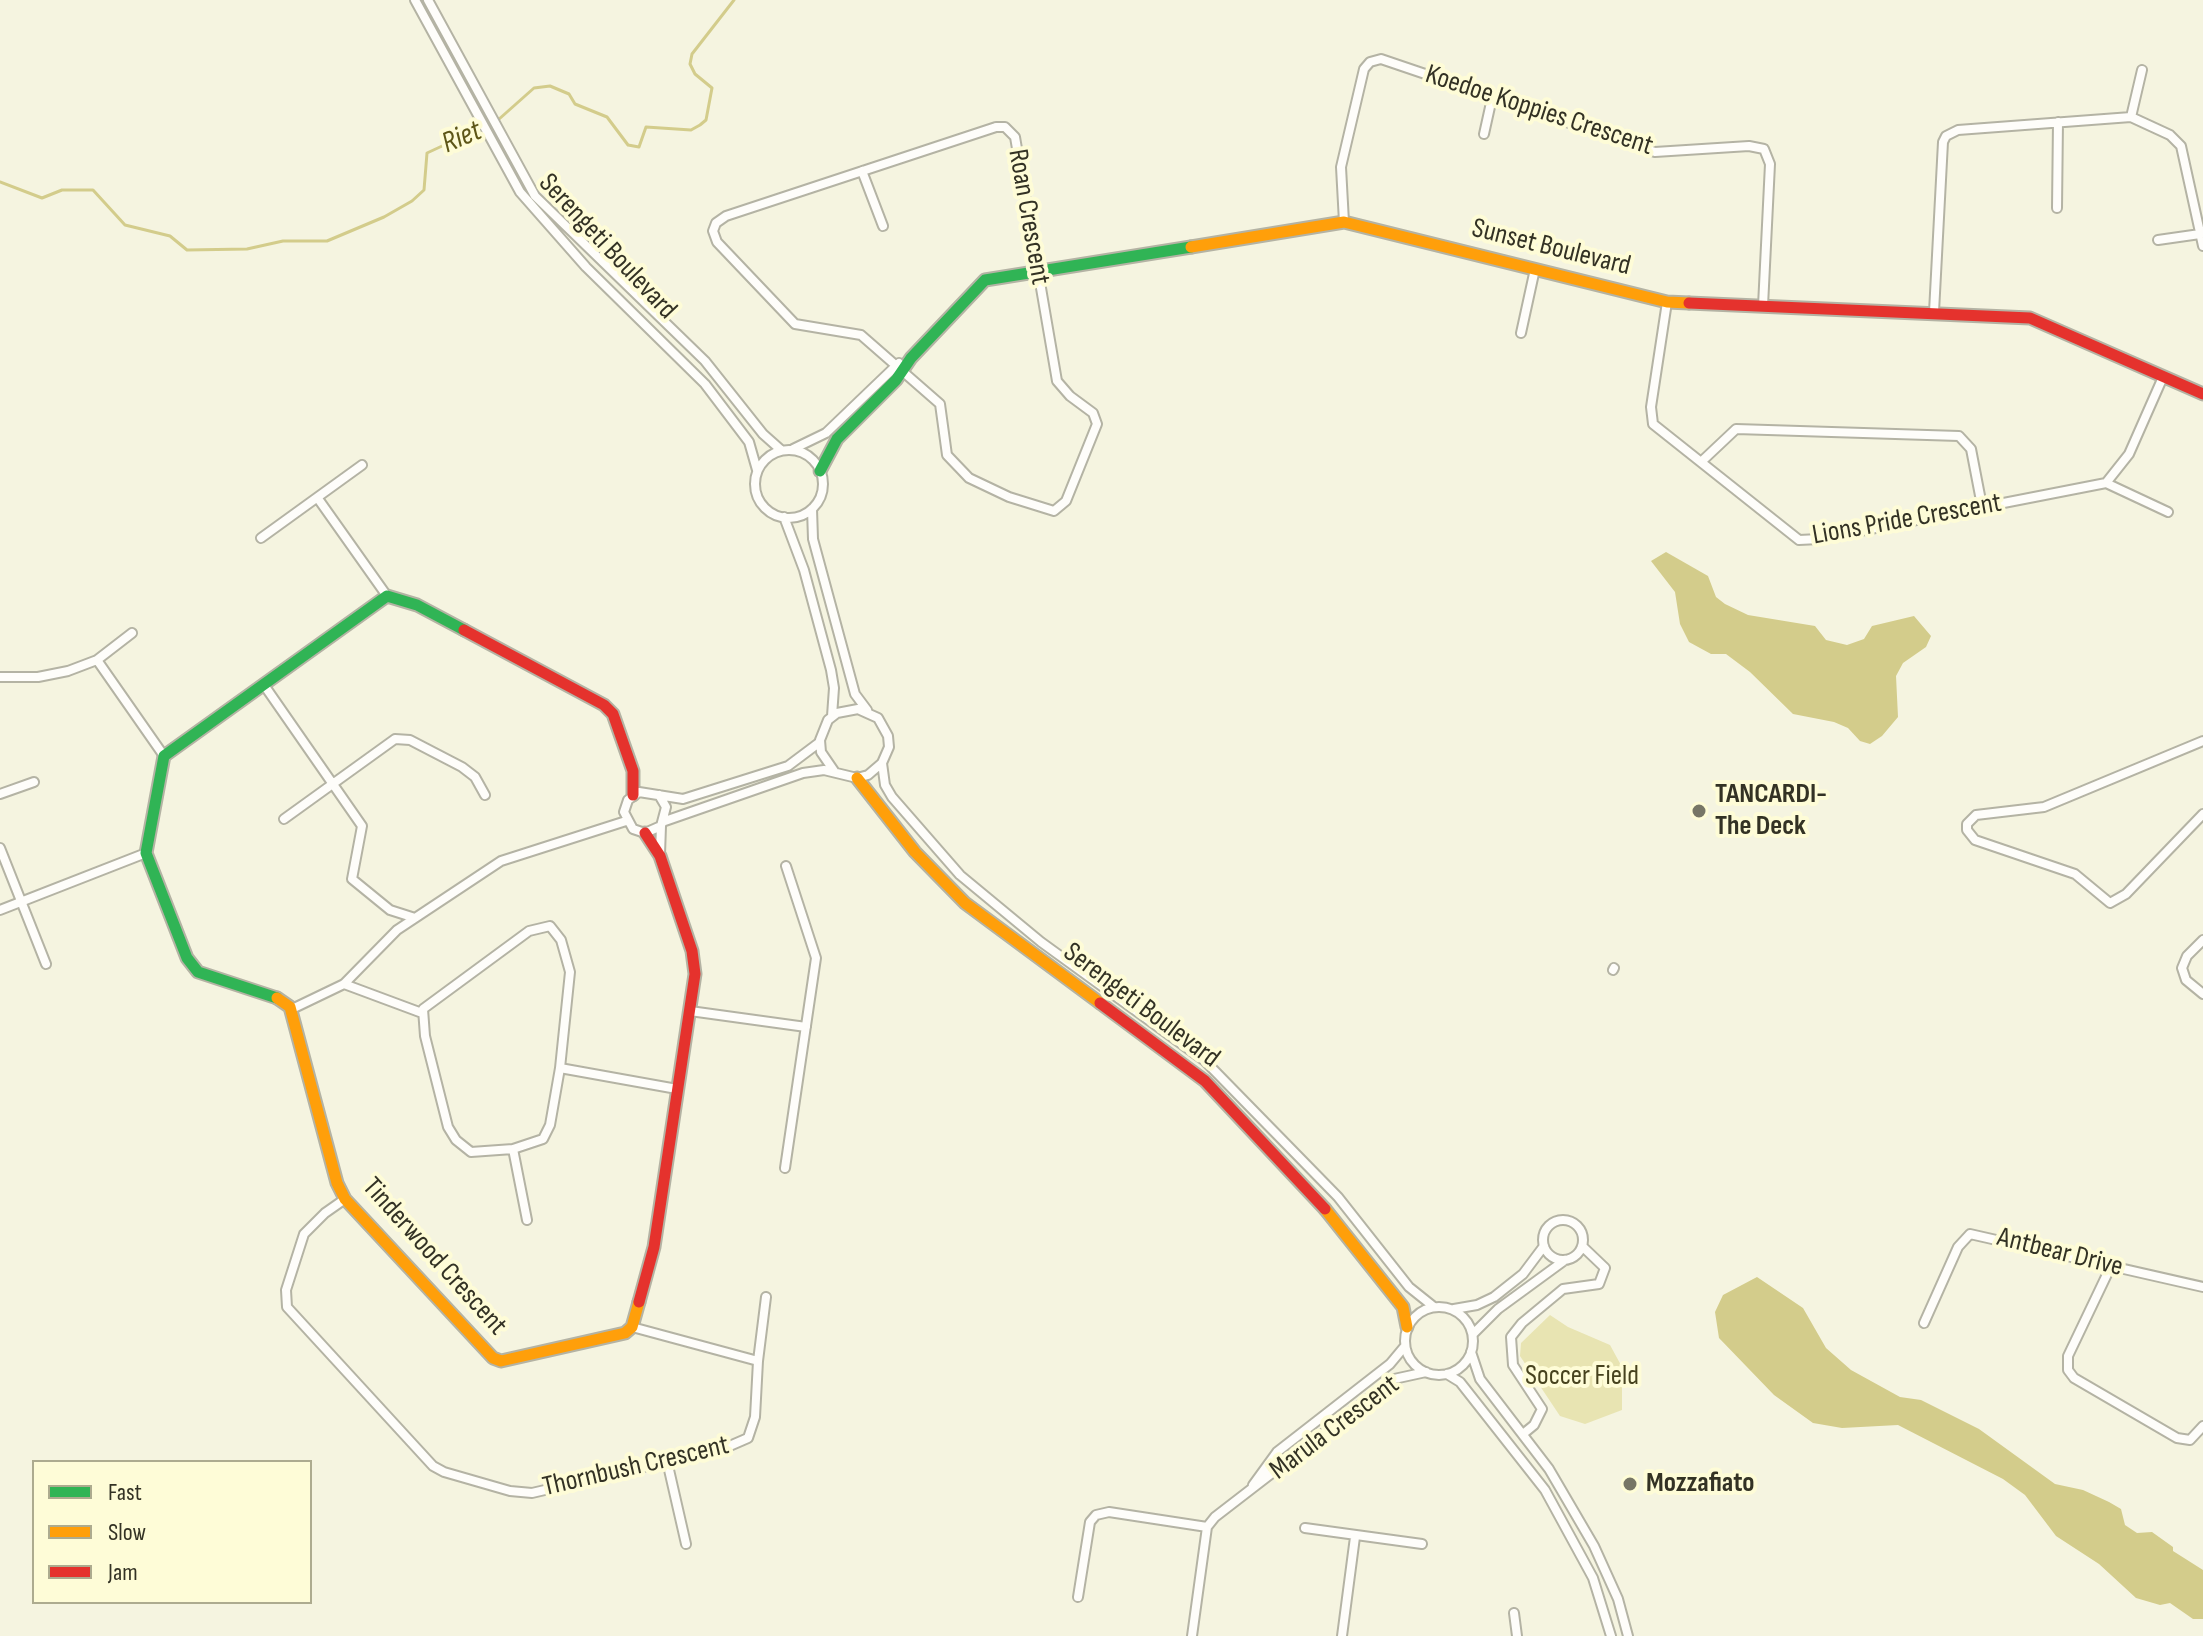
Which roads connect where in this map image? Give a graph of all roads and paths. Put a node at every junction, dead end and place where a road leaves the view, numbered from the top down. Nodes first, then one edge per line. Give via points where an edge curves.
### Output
1 (415, 0) edge
2 (428, 0) edge
3 (2142, 70) dead end
4 (1492, 98) junction
5 (2131, 117) junction
6 (2058, 122) junction
7 (1484, 134) dead end
8 (503, 154) junction
9 (862, 171) junction
10 (2057, 208) dead end
11 (1344, 222) junction
12 (883, 226) dead end
13 (2200, 234) junction
14 (2158, 240) dead end
15 (2203, 246) edge
16 (1535, 269) junction
17 (1036, 270) junction
18 (1667, 302) junction
19 (1763, 306) junction
20 (1934, 312) junction
21 (1521, 333) dead end
22 (899, 368) junction
23 (2163, 377) junction
24 (2203, 394) edge
25 (866, 402) junction
26 (792, 449) junction
27 (781, 450) junction
28 (1701, 462) junction
29 (362, 465) dead end
30 (757, 470) junction
31 (820, 471) junction
32 (2106, 483) junction
33 (319, 500) junction
34 (1982, 506) junction
35 (812, 509) junction
36 (2168, 512) dead end
37 (784, 517) junction
38 (261, 538) dead end
39 (387, 596) junction
40 (132, 633) dead end
41 (97, 660) junction
42 (0, 677) edge
43 (264, 685) junction
44 (869, 712) junction
45 (832, 717) junction
46 (2203, 741) edge
47 (820, 742) junction
48 (164, 756) junction
49 (882, 763) junction
50 (633, 771) junction
51 (834, 771) junction
52 (857, 778) junction
53 (34, 782) dead end
54 (731, 784) junction
55 (332, 785) junction
56 (0, 794) edge
57 (656, 794) junction
58 (485, 795) dead end
59 (633, 795) junction
60 (734, 795) junction
61 (2203, 814) edge
62 (284, 819) dead end
63 (626, 821) junction
64 (663, 824) junction
65 (645, 833) junction
66 (0, 848) edge
67 (146, 853) junction
68 (660, 856) junction
69 (786, 866) dead end
70 (20, 903) junction
71 (0, 910) edge
72 (390, 910) junction
73 (415, 918) junction
74 (397, 930) junction
75 (2203, 940) edge
76 (46, 964) dead end
77 (344, 984) junction
78 (2203, 994) edge
79 (292, 1009) junction
80 (690, 1011) junction
81 (422, 1013) junction
82 (806, 1027) junction
83 (560, 1068) junction
84 (677, 1089) junction
85 (513, 1149) junction
86 (785, 1168) dead end
87 (345, 1199) junction
88 (527, 1220) dead end
89 (1544, 1246) junction
90 (1582, 1246) junction
91 (1565, 1260) junction
92 (2111, 1266) junction
93 (2203, 1287) edge
94 (766, 1297) dead end
95 (1434, 1307) junction
96 (1453, 1309) junction
97 (1924, 1323) dead end
98 (632, 1327) junction
99 (1407, 1327) junction
100 (1473, 1334) junction
101 (1405, 1346) junction
102 (1471, 1352) junction
103 (758, 1361) junction
104 (1426, 1372) junction
105 (1447, 1374) junction
106 (1316, 1421) junction
107 (2203, 1426) edge
108 (1325, 1433) junction
109 (1523, 1434) junction
110 (1288, 1443) junction
111 (1297, 1455) junction
112 (667, 1461) junction
113 (1248, 1492) junction
114 (1207, 1527) junction
115 (1305, 1528) dead end
116 (1355, 1537) junction
117 (686, 1544) dead end
118 (1422, 1544) dead end
119 (1078, 1597) dead end
120 (1514, 1613) dead end
121 (1192, 1635) edge
122 (1205, 1636) edge
123 (1342, 1636) edge
124 (1517, 1636) edge
125 (1611, 1636) edge
126 (1628, 1636) edge

1 - 8 street, Serengeti Boulevard
2 - 8 street, Serengeti Boulevard
3 - 5 street
4 - 7 street
4 - 11 street, Koedoe Koppies Crescent via 1395,63 1370,62 1339,175
4 - 19 street, Koedoe Koppies Crescent via 1655,152 1764,149 1770,164
5 - 6 street
5 - 13 street via 2181,146
6 - 10 street
6 - 20 street via 1946,136
8 - 27 street, Serengeti Boulevard via 535,196 705,361
8 - 30 street, Serengeti Boulevard via 520,192 551,229 705,384 749,442
9 - 12 street
9 - 17 street, Roan Crescent via 1005,127 1015,137
9 - 22 street, Roan Crescent via 726,216 713,231 717,242 795,324 861,335
11 - 16 street, Sunset Boulevard
11 - 17 street, Sunset Boulevard
13 - 14 street
13 - 15 street
16 - 18 street, Sunset Boulevard
16 - 21 street
17 - 22 street, Sunset Boulevard via 994,277 976,287
17 - 22 street, Roan Crescent via 1057,381 1093,413 1097,424 1060,507 1040,508 969,478 947,455 940,404
18 - 19 street, Sunset Boulevard
18 - 28 street, Lions Pride Crescent via 1651,419
19 - 20 street, Sunset Boulevard
20 - 23 street, Sunset Boulevard via 2040,321
22 - 25 street
23 - 24 street, Sunset Boulevard
23 - 32 street via 2129,454
25 - 26 street via 817,440
25 - 31 street
26 - 27 street
26 - 31 street via 812,458
27 - 30 street
28 - 34 street, Lions Pride Crescent via 1799,540
28 - 34 street via 1736,429 1959,436 1971,449
29 - 33 street
30 - 37 street via 755,493 760,503
31 - 35 street via 823,488
32 - 34 street, Lions Pride Crescent
32 - 36 street
33 - 38 street
33 - 39 street
35 - 37 street
35 - 44 street via 813,539 855,694
37 - 45 street via 831,670
39 - 43 street
39 - 50 street via 417,605 604,705 613,714
40 - 41 street
41 - 42 street via 54,675
41 - 48 street
43 - 48 street
43 - 55 street
44 - 45 street via 847,709
44 - 49 street via 888,736
45 - 47 street
46 - 61 street via 2044,807 1976,815 1967,830 1975,840 2075,874 2110,903 2126,894
47 - 51 street
47 - 54 street via 797,762
48 - 67 street
49 - 52 street
49 - 95 street, Serengeti Boulevard via 887,790 960,875 1041,942 1205,1061 1338,1197 1409,1287
50 - 57 street
50 - 59 street
51 - 52 street
51 - 60 street via 803,773
52 - 99 street, Serengeti Boulevard via 915,852 965,903 1205,1081 1347,1232 1403,1307
53 - 56 street
54 - 57 street via 683,799
54 - 60 street
55 - 58 street via 389,742 401,739 470,772
55 - 62 street
55 - 72 street via 362,826 352,879
57 - 59 street
57 - 64 street via 666,807
59 - 63 street via 625,805
60 - 64 street
63 - 65 street
63 - 73 street via 501,861
64 - 65 street
64 - 68 street
65 - 68 street
66 - 70 street
67 - 70 street
67 - 79 street via 198,972 279,999
68 - 80 street via 694,960
69 - 82 street via 816,958
70 - 71 street
70 - 76 street
72 - 73 street
72 - 74 street
73 - 74 street
74 - 77 street
75 - 78 street via 2182,968 2186,980
77 - 79 street
77 - 81 street
79 - 87 street, Tinderwood Crescent
80 - 82 street
80 - 84 street
81 - 83 street via 529,931 550,926 561,940 570,972
81 - 85 street via 444,1115 456,1140 478,1154
82 - 86 street
83 - 84 street
83 - 85 street via 547,1135
84 - 98 street via 654,1247
85 - 88 street
87 - 98 street, Tinderwood Crescent via 497,1360 511,1362 605,1340
87 - 112 street, Thornbush Crescent via 304,1234 286,1290 290,1312 433,1466 532,1493
89 - 90 street via 1545,1230 1561,1220 1578,1227
89 - 91 street via 1554,1258
89 - 96 street via 1523,1274 1494,1297
90 - 91 street
90 - 109 street via 1605,1268 1599,1284 1563,1289 1511,1337 1513,1365 1542,1409
91 - 100 street via 1492,1313
92 - 93 street, Antbear Drive
92 - 97 street, Antbear Drive via 1970,1234 1958,1247
92 - 107 street via 2068,1356 2068,1370 2177,1438 2190,1440
94 - 103 street
95 - 96 street
95 - 99 street via 1421,1311
96 - 100 street
98 - 103 street
99 - 101 street
100 - 102 street
101 - 104 street via 1410,1360
101 - 106 street, Marula Crescent via 1390,1364
102 - 105 street via 1463,1366
102 - 109 street via 1480,1379
103 - 112 street, Thornbush Crescent via 755,1417 748,1438
104 - 105 street
104 - 108 street, Marula Crescent via 1394,1379
105 - 125 street via 1460,1382 1545,1490 1593,1578
106 - 108 street
106 - 110 street, Marula Crescent
108 - 111 street, Marula Crescent
109 - 126 street via 1594,1546
110 - 111 street
110 - 113 street, Marula Crescent
111 - 113 street, Marula Crescent
112 - 117 street
113 - 114 street, Marula Crescent
114 - 119 street via 1109,1512 1096,1515 1090,1522
114 - 121 street
115 - 116 street
116 - 118 street
116 - 123 street
120 - 124 street
121 - 122 street

